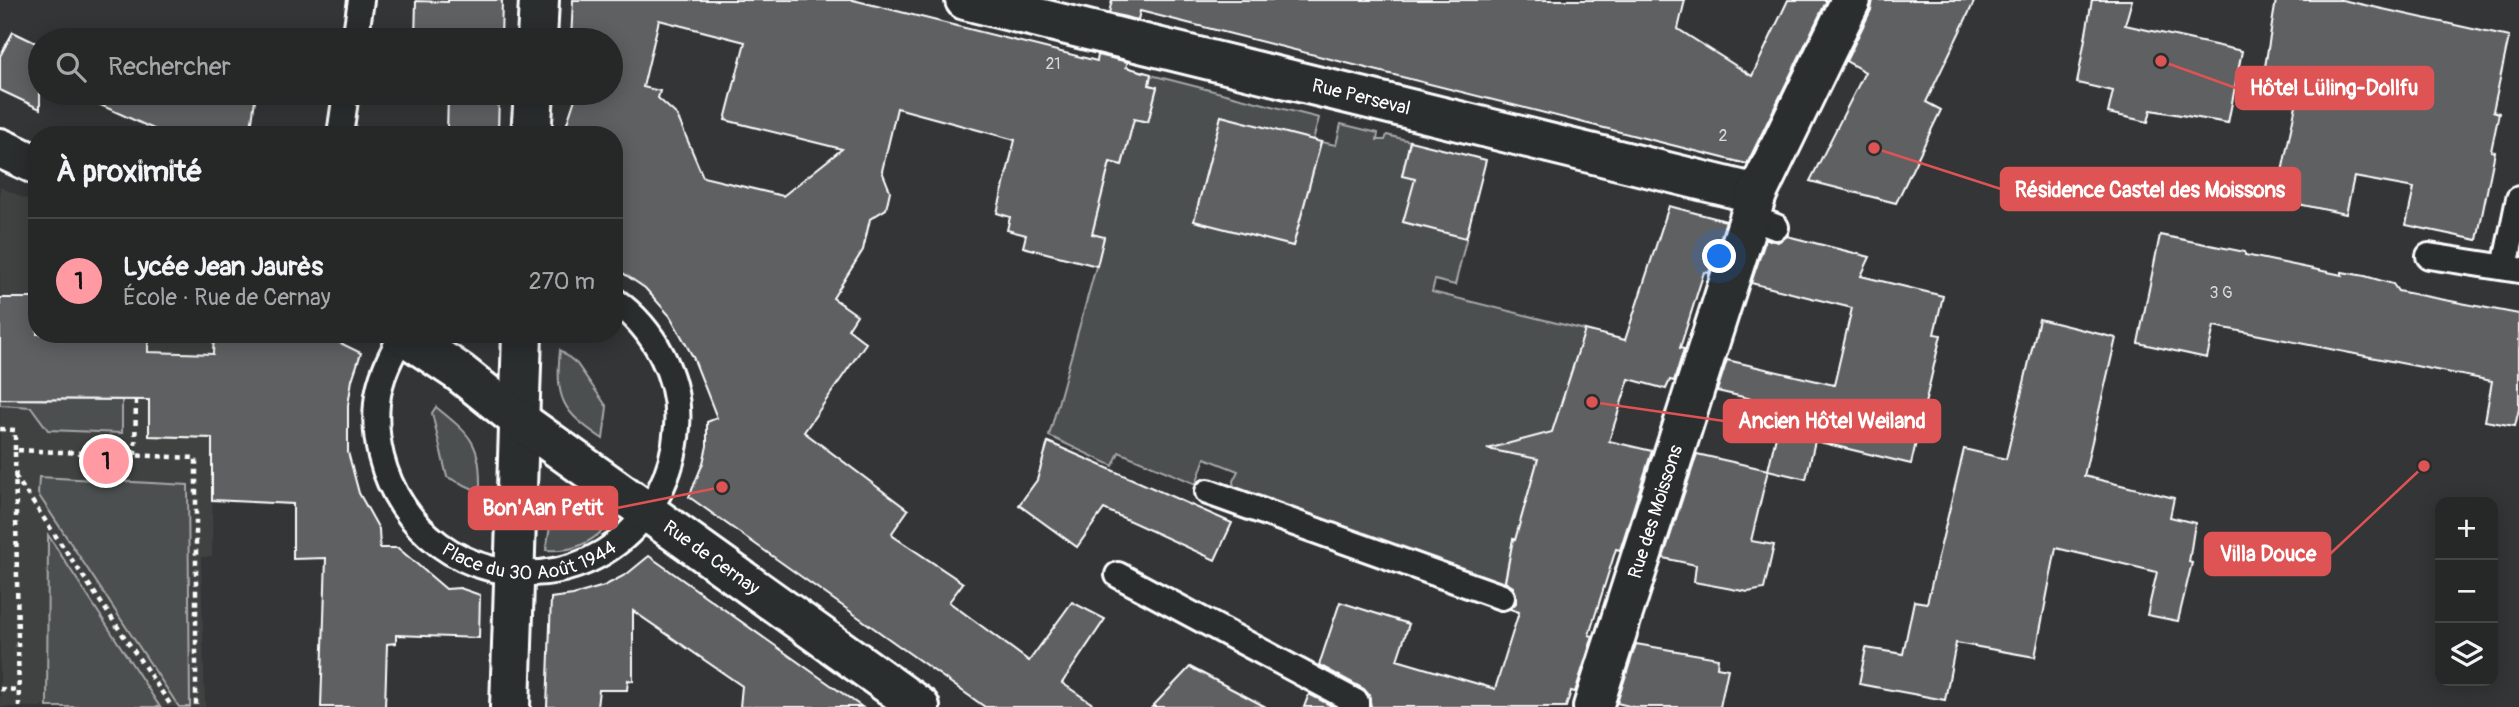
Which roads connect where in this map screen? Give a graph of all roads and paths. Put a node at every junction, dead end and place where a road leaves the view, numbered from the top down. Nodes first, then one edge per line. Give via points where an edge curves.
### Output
1 (361, 0) edge
2 (539, 0) edge
3 (965, 0) edge
4 (1851, 0) edge
5 (357, 28) edge
6 (538, 28) edge
7 (344, 105) edge
8 (533, 105) edge
9 (341, 126) edge
10 (532, 126) edge
11 (0, 148) edge
12 (28, 161) edge
13 (2519, 199) edge
14 (1760, 222) junction
15 (2429, 256) dead end
16 (2512, 269) edge
17 (623, 306) edge
18 (398, 343) edge
19 (416, 343) edge
20 (522, 343) edge
21 (136, 400) dead end
22 (519, 420) junction
23 (0, 429) edge
24 (15, 450) junction
25 (135, 455) junction
26 (15, 475) junction
27 (1209, 492) dead end
28 (648, 512) junction
29 (514, 572) junction
30 (1118, 575) dead end
31 (1502, 597) dead end
32 (0, 689) edge
33 (19, 690) junction
34 (19, 707) edge
35 (172, 707) edge
36 (196, 707) edge
37 (510, 707) edge
38 (920, 707) edge
39 (1356, 707) edge
40 (1593, 707) edge

1 - 5 lane
2 - 6 street
3 - 14 street, Rue Perseval
4 - 14 street, Rue des Moissons
7 - 9 lane
8 - 10 street
11 - 12 street
13 - 16 lane
14 - 40 street, Rue des Moissons via 1606,629
15 - 16 lane
17 - 28 lane, Place du 30 Août 1944 via 654,340 671,375 678,413 675,452 663,489
18 - 29 lane, Place du 30 Août 1944 via 386,365 377,400 376,436 384,471 399,503 422,531 451,552 487,568
19 - 22 street, Rue de Cernay
20 - 22 street
21 - 25 path
22 - 28 street, Rue de Cernay
22 - 29 street
23 - 24 path via 15,430
24 - 25 path
24 - 26 path
25 - 36 path via 196,458
26 - 33 path
26 - 35 path
27 - 31 lane
28 - 29 lane, Place du 30 Août 1944 via 628,535 587,561 564,569
28 - 38 street, Rue de Cernay
29 - 37 street
30 - 39 lane via 1356,702
32 - 33 path
33 - 34 path

